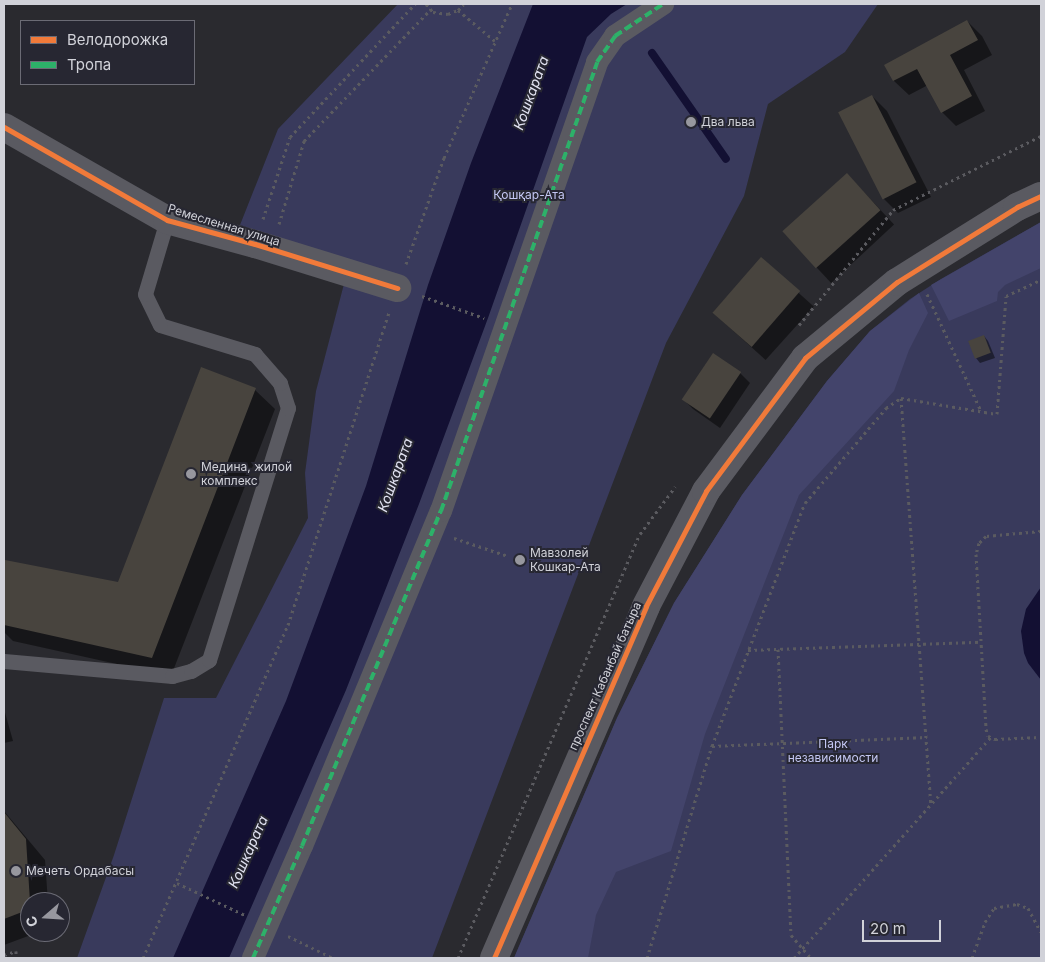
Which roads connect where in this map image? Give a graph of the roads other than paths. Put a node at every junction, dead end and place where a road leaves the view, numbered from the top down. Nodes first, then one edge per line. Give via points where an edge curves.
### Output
1 (663, 4) edge
2 (4, 127) edge
3 (1041, 196) edge
4 (167, 220) junction
5 (397, 288) road end
6 (4, 662) edge
7 (253, 958) edge
8 (494, 958) edge

1 - 7 street via 615,36 597,62 432,531 260,923
2 - 4 street, Ремесленная улица
3 - 8 street, проспект Кабанбай батыра via 1017,207 897,282 805,358 706,491 646,606
4 - 5 street, Ремесленная улица
4 - 6 lane via 144,294 160,325 255,354 280,383 288,408 209,660 191,671 172,676

